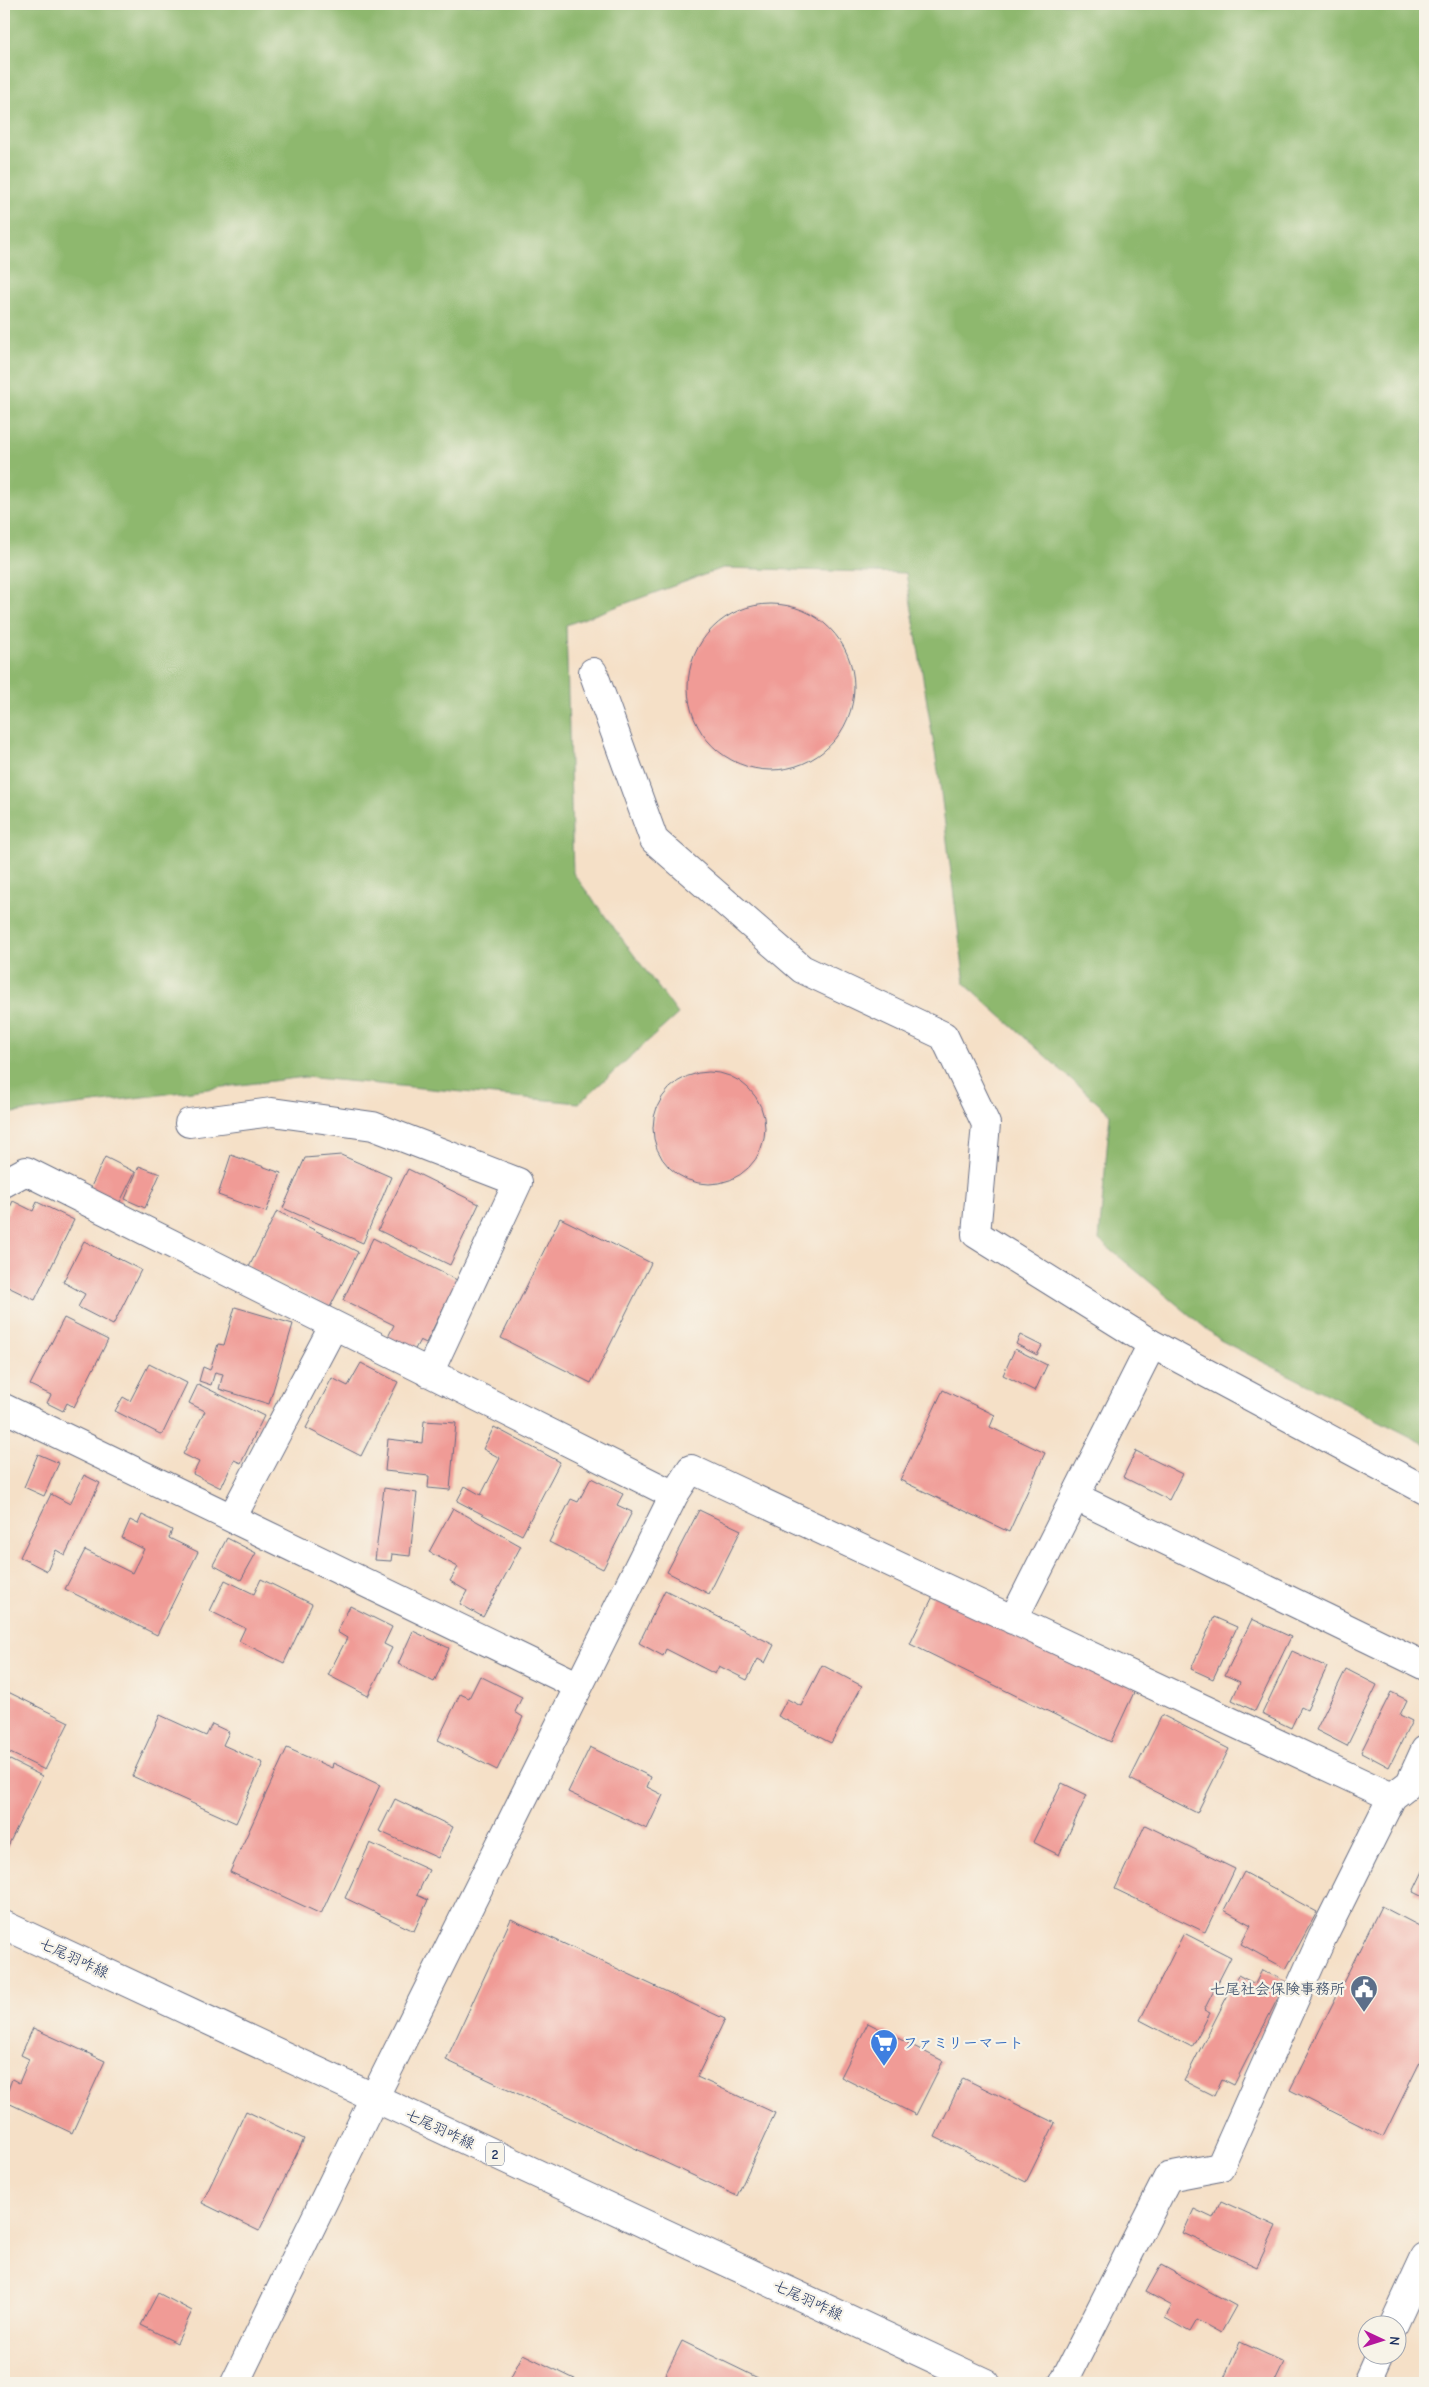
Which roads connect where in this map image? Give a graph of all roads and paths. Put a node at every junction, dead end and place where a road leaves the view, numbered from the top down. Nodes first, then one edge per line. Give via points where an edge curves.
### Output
1 (593, 672) dead end
2 (189, 1123) dead end
3 (4, 1183) edge
4 (334, 1325) junction
5 (1152, 1344) junction
6 (429, 1373) junction
7 (4, 1408) edge
8 (1425, 1490) edge
9 (674, 1495) junction
10 (1076, 1497) junction
11 (232, 1518) junction
12 (1013, 1620) junction
13 (1425, 1666) edge
14 (579, 1686) junction
15 (1425, 1750) edge
16 (1409, 1791) edge
17 (4, 1925) edge
18 (374, 2098) junction
19 (1425, 2257) edge
20 (1399, 2314) edge
21 (1375, 2364) edge
22 (235, 2383) edge
23 (986, 2383) edge
24 (1063, 2383) edge
25 (1366, 2383) edge

1 - 5 street via 654,840 802,970 944,1036 986,1124 976,1234
2 - 6 street via 272,1112 373,1126 518,1182
3 - 4 street via 26,1171
4 - 6 street
4 - 11 street
5 - 8 street
5 - 10 street
6 - 9 street
7 - 11 street
9 - 12 street via 691,1469
9 - 14 street
10 - 12 street
10 - 13 street
11 - 14 street
12 - 16 street
14 - 18 street
15 - 16 street
16 - 24 street via 1322,1938 1220,2167 1168,2177
17 - 18 street, 七尾羽咋線 / 2
18 - 22 street
18 - 23 street, 七尾羽咋線 / 2
19 - 20 street
21 - 25 street

